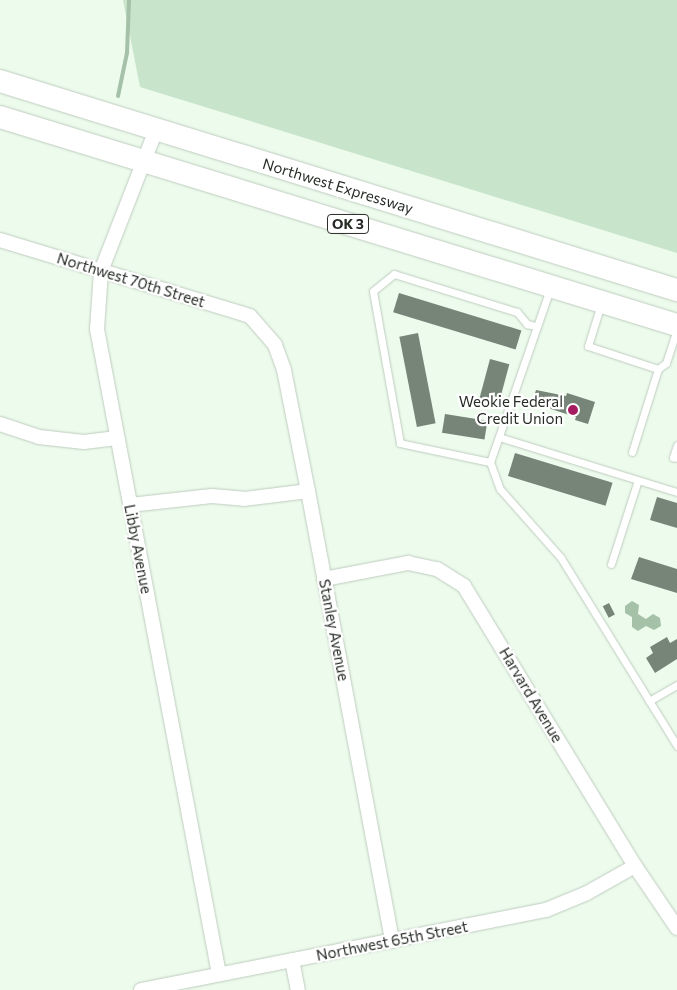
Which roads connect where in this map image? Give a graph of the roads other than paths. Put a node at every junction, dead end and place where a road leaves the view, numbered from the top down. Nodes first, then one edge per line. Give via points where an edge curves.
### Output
1 (0, 81) edge
2 (0, 117) edge
3 (156, 130) junction
4 (145, 162) junction
5 (0, 240) edge
6 (561, 254) junction
7 (101, 271) junction
8 (551, 286) junction
9 (677, 290) edge
10 (601, 302) junction
11 (259, 326) joint
12 (535, 326) junction
13 (677, 327) edge
14 (658, 369) junction
15 (0, 424) edge
16 (499, 437) junction
17 (117, 438) junction
18 (677, 445) edge
19 (632, 452) dead end
20 (677, 458) edge
21 (490, 462) junction
22 (638, 480) junction
23 (308, 491) junction
24 (677, 492) edge
25 (130, 505) junction
26 (611, 564) dead end
27 (324, 579) junction
28 (677, 685) edge
29 (650, 702) junction
30 (677, 746) edge
31 (635, 866) junction
32 (677, 928) edge
33 (392, 941) junction
34 (292, 960) junction
35 (219, 974) junction
36 (140, 990) edge
37 (298, 990) edge

1 - 3 highway, Northwest Expressway / OK 3
2 - 4 highway, OK 3
3 - 4 street, Libby Avenue
3 - 6 highway, Northwest Expressway / OK 3
4 - 7 street, Libby Avenue
4 - 8 highway, OK 3
5 - 7 street, Northwest 70th Street
6 - 8 highway
6 - 9 highway, Northwest Expressway / OK 3
7 - 11 street, Northwest 70th Street via 250,316
7 - 17 street, Libby Avenue via 97,329
8 - 10 highway, OK 3
8 - 12 lane
10 - 13 highway, OK 3
10 - 14 lane via 588,346
11 - 23 street, Stanley Avenue via 280,356
12 - 16 lane
12 - 21 lane via 526,324 516,312 394,274 373,291 400,442
13 - 14 lane via 666,363
14 - 19 lane
15 - 17 street via 39,437 84,442
16 - 21 lane
16 - 22 lane
17 - 25 street, Libby Avenue
18 - 20 lane via 673,457
21 - 29 lane via 500,489 561,558
22 - 24 lane
22 - 26 lane
23 - 25 street via 244,500 212,496
23 - 27 street, Stanley Avenue
25 - 35 street, Libby Avenue
27 - 31 street, Harvard Avenue via 408,563 437,569 464,586
27 - 33 street, Stanley Avenue
28 - 29 lane
29 - 30 lane
31 - 32 street, Harvard Avenue
31 - 33 street, Northwest 65th Street via 587,893 546,910
33 - 34 street, Northwest 65th Street
34 - 35 street, Northwest 65th Street
34 - 37 street
35 - 36 street, Northwest 65th Street

